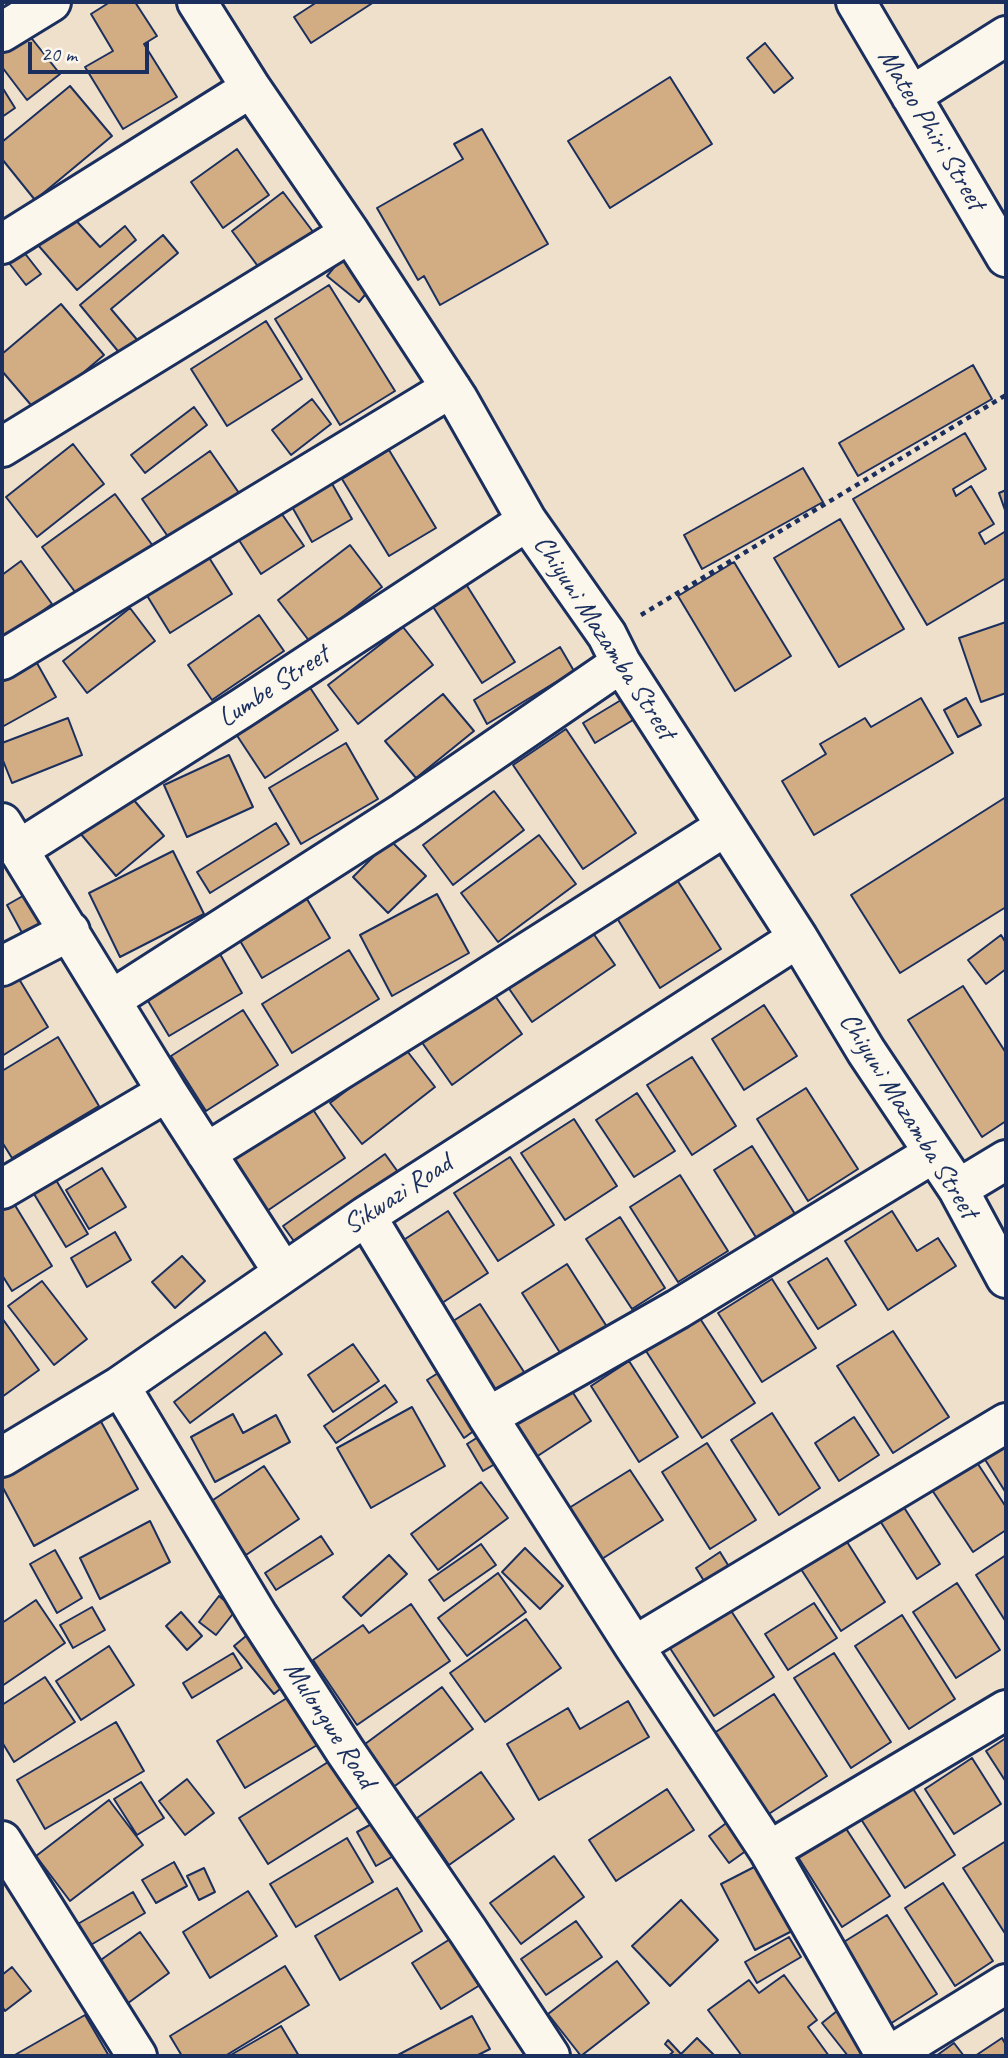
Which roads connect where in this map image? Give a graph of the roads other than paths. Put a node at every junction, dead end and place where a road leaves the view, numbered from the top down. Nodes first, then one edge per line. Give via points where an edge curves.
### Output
1 (51, 2) edge
2 (197, 2) edge
3 (856, 2) edge
4 (2, 32) edge
5 (1006, 36) edge
6 (251, 88) junction
7 (911, 96) junction
8 (350, 233) junction
9 (2, 244) edge
10 (1006, 257) edge
11 (451, 388) junction
12 (2, 447) edge
13 (527, 521) junction
14 (614, 649) junction
15 (2, 660) edge
16 (726, 826) junction
17 (10, 836) edge
18 (70, 931) junction
19 (798, 938) junction
20 (2, 966) edge
21 (111, 1000) junction
22 (167, 1092) junction
23 (206, 1153) junction
24 (934, 1153) junction
25 (1006, 1160) edge
26 (2, 1189) edge
27 (958, 1189) junction
28 (366, 1216) junction
29 (283, 1272) junction
30 (1006, 1278) edge
31 (120, 1386) junction
32 (488, 1417) junction
33 (1006, 1423) edge
34 (2, 1457) edge
35 (634, 1646) junction
36 (1006, 1710) edge
37 (2, 1842) edge
38 (769, 1850) junction
39 (1006, 1984) edge
40 (137, 2056) edge
41 (550, 2056) edge
42 (888, 2056) edge

1 - 4 street
2 - 6 street, Chiyuni Mazamba Street
3 - 7 street, Mateo Phiri Street
5 - 7 street
6 - 8 street, Chiyuni Mazamba Street
6 - 9 street
7 - 10 street, Mateo Phiri Street
8 - 11 street, Chiyuni Mazamba Street
8 - 12 street
11 - 13 street, Chiyuni Mazamba Street
11 - 15 street
13 - 14 street, Chiyuni Mazamba Street
13 - 17 street, Lumbe Street via 242,708
14 - 16 street, Chiyuni Mazamba Street
14 - 21 street via 404,812
16 - 19 street, Chiyuni Mazamba Street
16 - 23 street
17 - 18 street
18 - 20 street
18 - 21 street
19 - 24 street, Chiyuni Mazamba Street
19 - 28 street, Sikwazi Road
21 - 22 street
22 - 23 street
22 - 26 street
23 - 29 street
24 - 27 street, Chiyuni Mazamba Street
24 - 32 street via 678,1309
25 - 27 street
27 - 30 street, Chiyuni Mazamba Street
28 - 29 street, Sikwazi Road
28 - 32 street
29 - 31 street, Sikwazi Road
31 - 34 street, Sikwazi Road
31 - 41 street, Mulongwe Road via 337,1740
32 - 35 street
33 - 35 street
35 - 38 street
36 - 38 street
37 - 40 street
38 - 42 street
39 - 42 street

